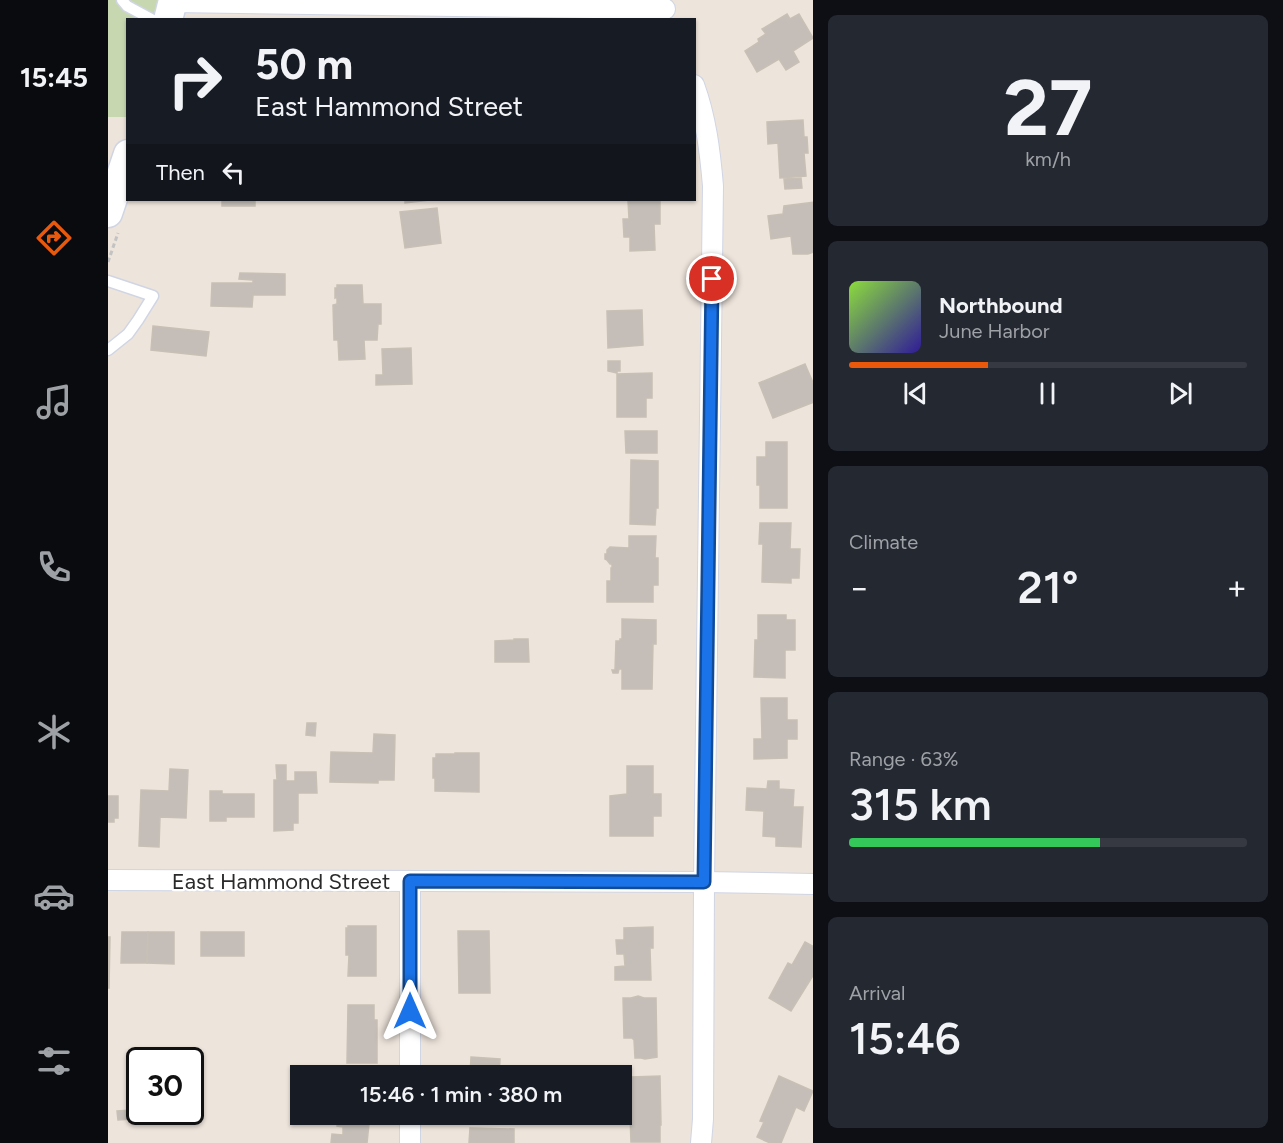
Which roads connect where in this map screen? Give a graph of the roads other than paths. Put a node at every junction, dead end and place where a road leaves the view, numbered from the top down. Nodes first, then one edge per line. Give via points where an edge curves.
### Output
1 (122, 0) edge
2 (671, 9) edge
3 (167, 10) edge
4 (696, 91) edge
5 (126, 160) edge
6 (108, 213) edge
7 (108, 281) edge
8 (108, 350) edge
9 (108, 880) edge
10 (410, 881) junction
11 (704, 882) junction
12 (813, 884) edge
13 (410, 1065) edge
14 (410, 1125) edge
15 (410, 1143) edge
16 (701, 1143) edge

1 - 3 lane via 126,6
2 - 3 street
4 - 11 street via 705,120 713,186
5 - 6 main road
7 - 8 lane via 153,296 128,334
9 - 10 street, East Hammond Street
10 - 11 street, East Hammond Street
10 - 13 street
11 - 12 street, East Hammond Street
11 - 16 street
14 - 15 street

